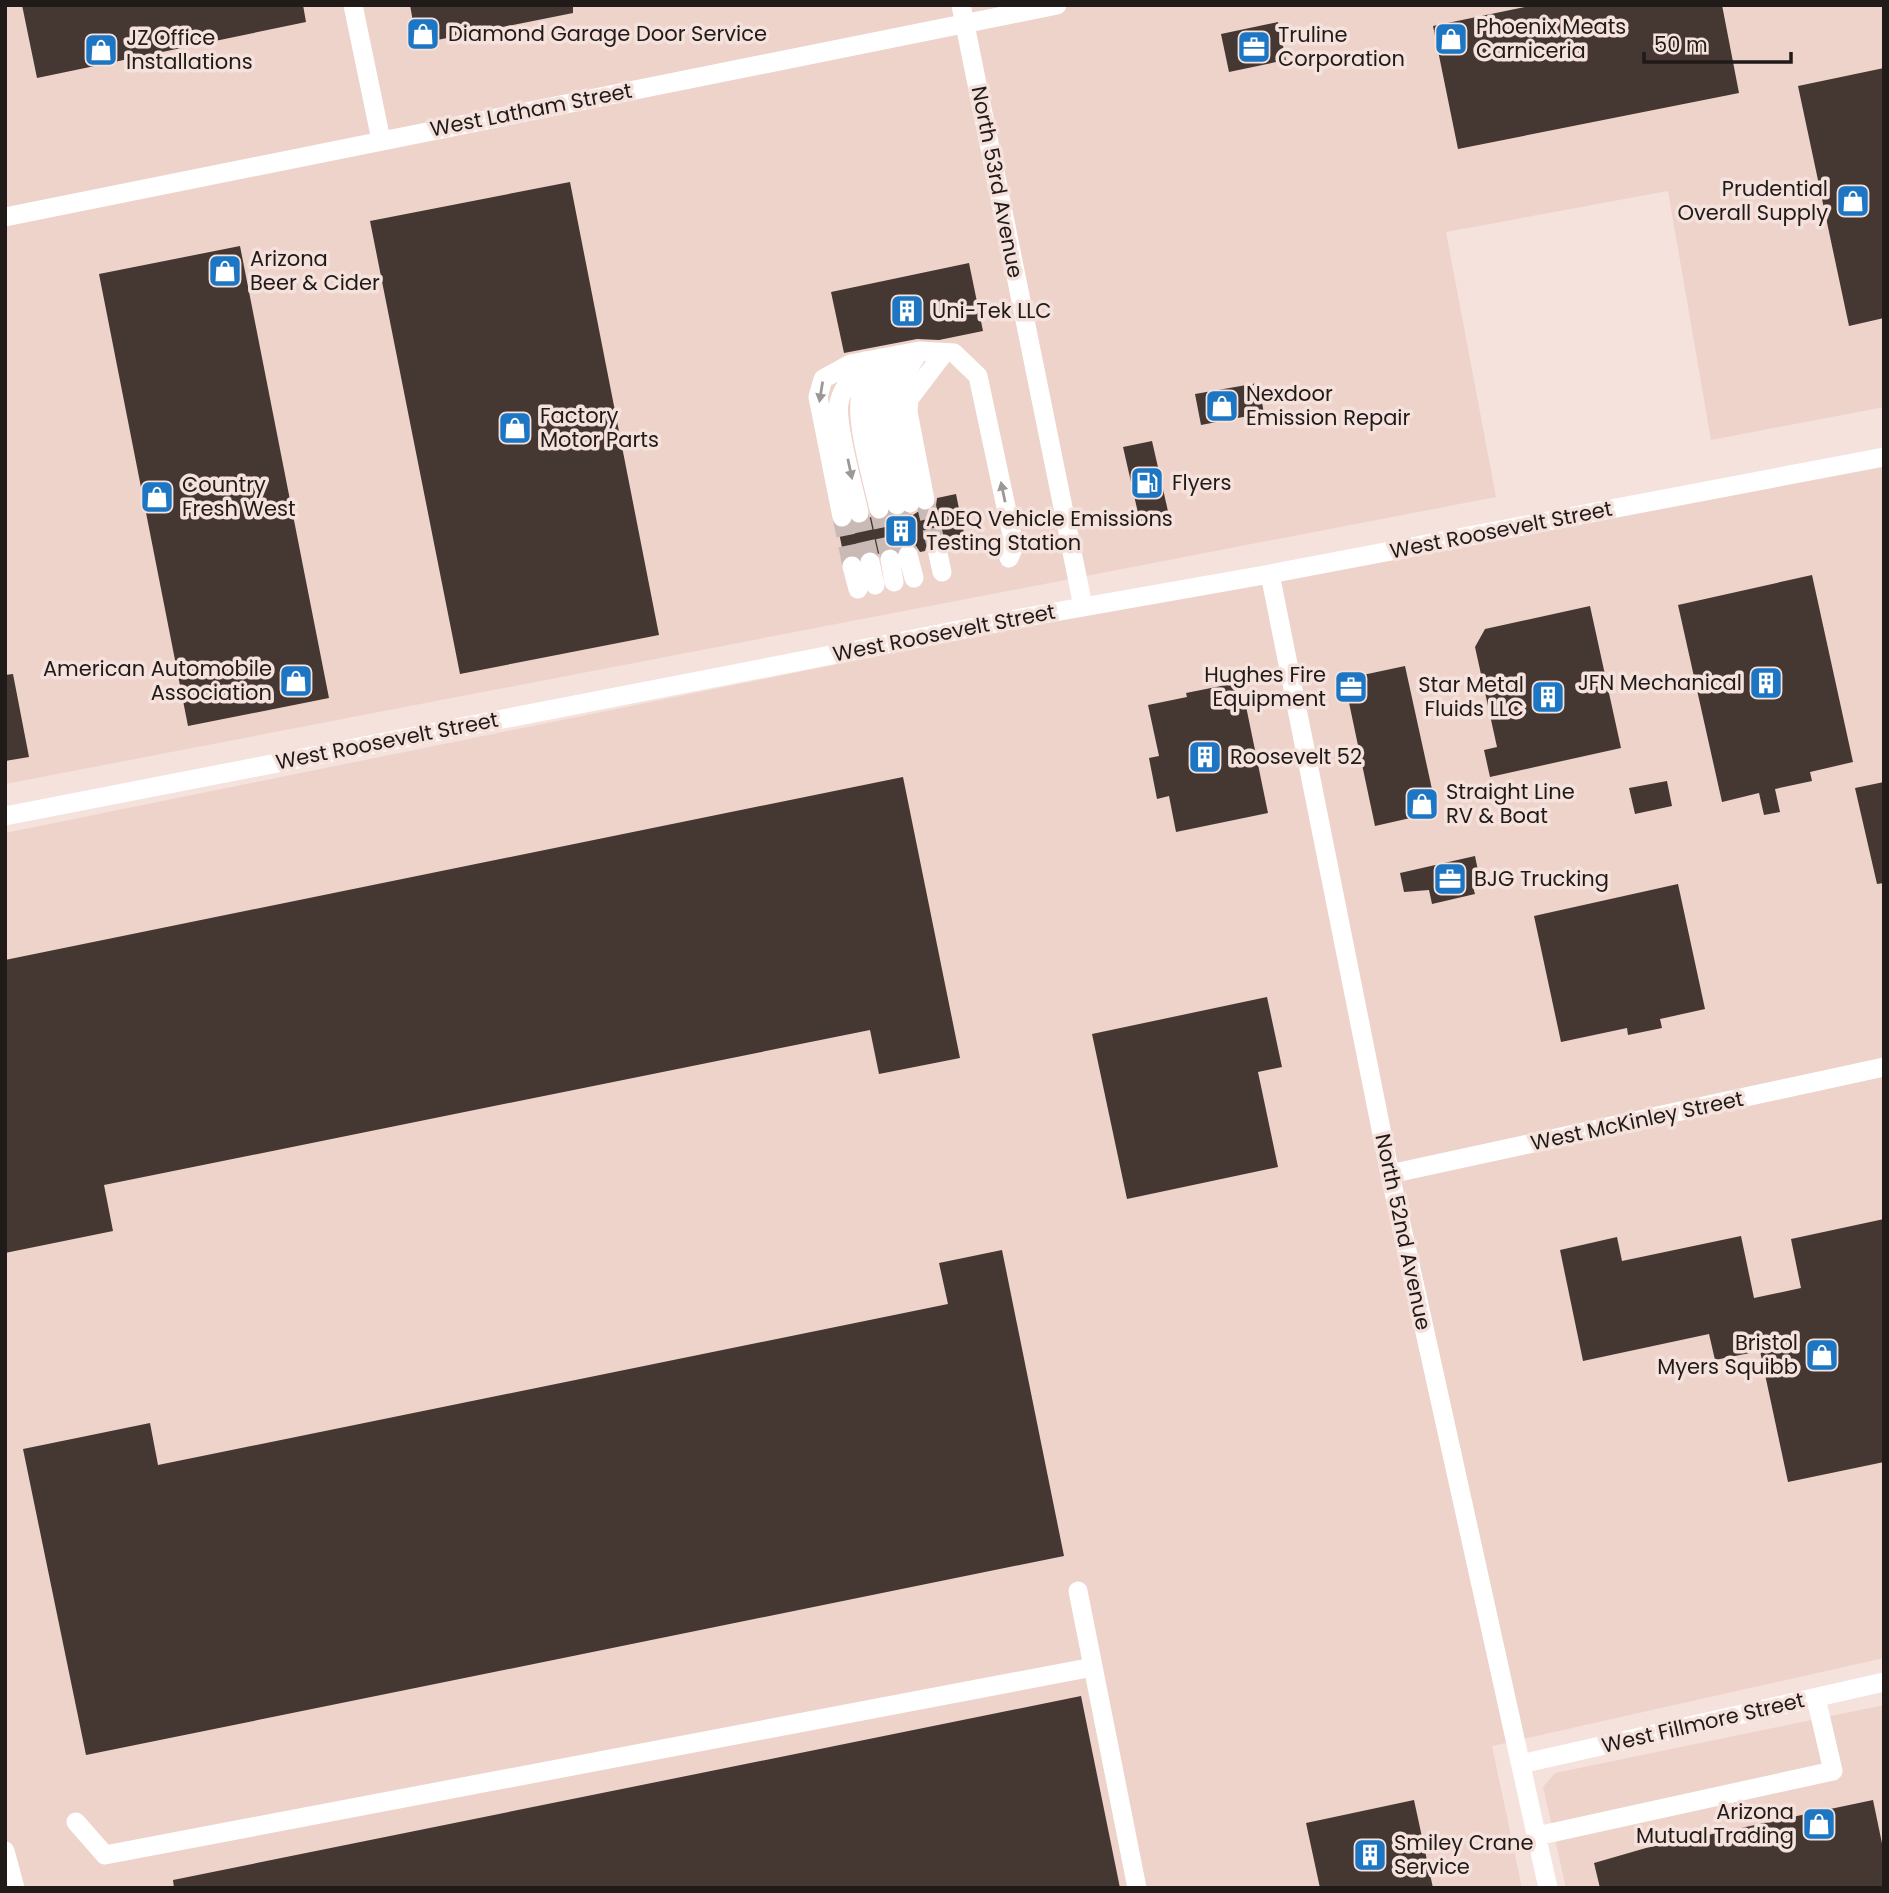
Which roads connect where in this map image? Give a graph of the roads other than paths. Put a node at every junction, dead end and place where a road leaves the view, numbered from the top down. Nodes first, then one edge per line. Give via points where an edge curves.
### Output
1 (354, 5) edge
2 (1057, 5) edge
3 (963, 14) edge
4 (381, 140) junction
5 (5, 217) edge
6 (919, 351) junction
7 (944, 353) junction
8 (880, 358) junction
9 (1884, 457) edge
10 (903, 504) junction
11 (850, 515) tunnel mouth
12 (1009, 558) dead end
13 (861, 564) tunnel mouth
14 (1270, 574) junction
15 (919, 576) joint
16 (867, 587) dead end
17 (1083, 606) junction
18 (5, 816) edge
19 (1884, 1067) edge
20 (1390, 1174) junction
21 (1078, 1591) dead end
22 (1093, 1667) junction
23 (1884, 1682) edge
24 (1816, 1698) junction
25 (1521, 1764) junction
26 (76, 1822) dead end
27 (1537, 1836) junction
28 (5, 1850) edge
29 (15, 1888) edge
30 (1137, 1888) edge
31 (1548, 1888) edge

1 - 4 street
2 - 3 street, West Latham Street
3 - 4 street, West Latham Street
3 - 17 street, North 53rd Avenue
4 - 5 street, West Latham Street
6 - 7 street
6 - 8 street
6 - 10 street via 891,404
7 - 10 street via 909,399
12 -> 7 street via 1012,535 978,376 954,353
8 - 10 street via 877,419
8 -> 11 street via 850,364 823,379 818,397
9 - 14 street, West Roosevelt Street
13 - 16 street
14 - 17 street, West Roosevelt Street
14 - 20 street, North 52nd Avenue
15 - 15 street via 914,554
17 - 18 street, West Roosevelt Street
19 - 20 street, West McKinley Street
20 - 25 street, North 52nd Avenue
21 - 22 street
22 - 26 street via 105,1855
22 - 30 street
23 - 24 street, West Fillmore Street
24 - 25 street, West Fillmore Street
24 - 27 street via 1833,1771
25 - 27 street, North 52nd Avenue
27 - 31 street, North 52nd Avenue
28 - 29 street

